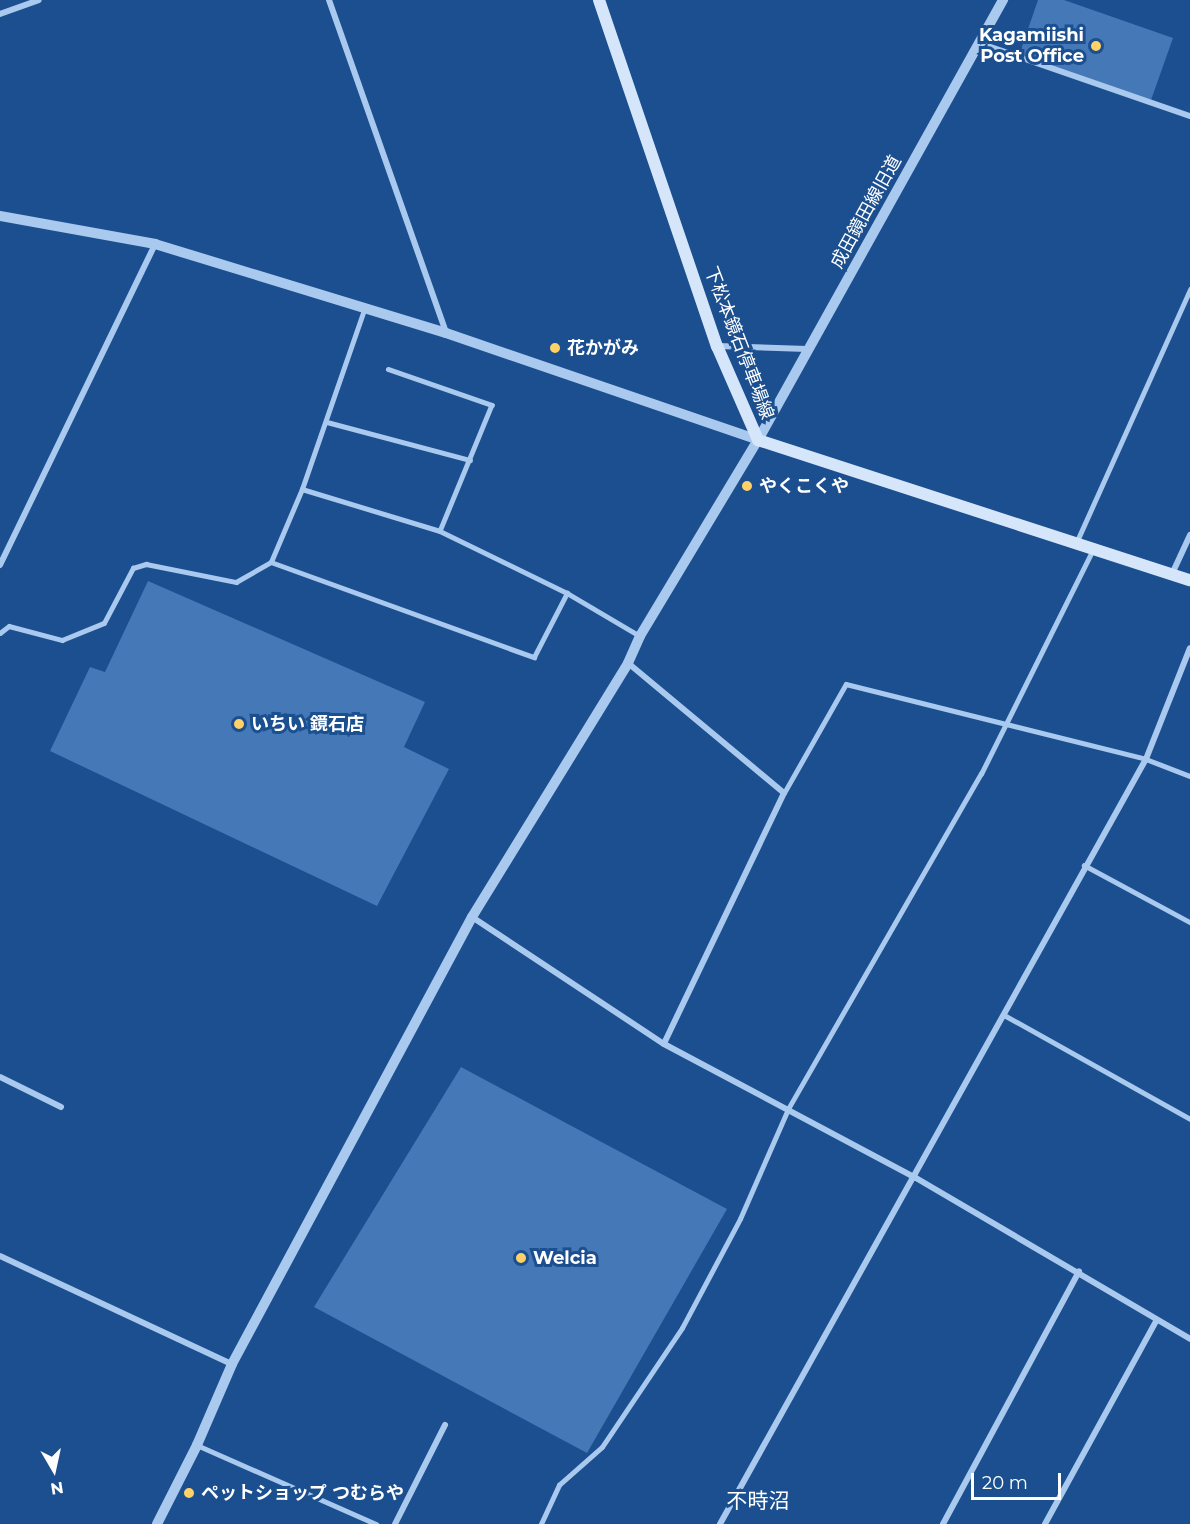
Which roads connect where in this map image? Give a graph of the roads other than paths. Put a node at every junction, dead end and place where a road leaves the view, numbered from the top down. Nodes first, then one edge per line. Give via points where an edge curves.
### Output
1 (39, 0) edge
2 (329, 0) edge
3 (599, 0) edge
4 (1003, 0) edge
5 (0, 14) edge
6 (979, 44) junction
7 (1190, 116) edge
8 (0, 216) edge
9 (155, 244) junction
10 (1190, 289) edge
11 (364, 310) junction
12 (446, 333) junction
13 (717, 346) junction
14 (807, 349) junction
15 (388, 369) dead end
16 (327, 422) junction
17 (758, 440) junction
18 (470, 460) junction
19 (302, 489) junction
20 (440, 531) junction
21 (1190, 535) edge
22 (1076, 543) junction
23 (1093, 549) junction
24 (271, 562) junction
25 (0, 565) edge
26 (1172, 574) junction
27 (1190, 580) edge
28 (567, 593) junction
29 (0, 633) edge
30 (640, 636) junction
31 (1190, 648) edge
32 (628, 663) junction
33 (1004, 726) junction
34 (1146, 759) junction
35 (1190, 776) edge
36 (784, 793) junction
37 (1084, 865) junction
38 (472, 917) junction
39 (1190, 922) edge
40 (1006, 1016) junction
41 (664, 1044) junction
42 (0, 1077) edge
43 (61, 1107) dead end
44 (788, 1109) junction
45 (1190, 1119) edge
46 (916, 1178) junction
47 (0, 1256) edge
48 (1079, 1271) junction
49 (1156, 1321) junction
50 (1190, 1339) edge
51 (232, 1364) junction
52 (445, 1425) dead end
53 (197, 1445) junction
54 (157, 1524) edge
55 (376, 1524) edge
56 (395, 1524) edge
57 (541, 1524) edge
58 (720, 1524) edge
59 (943, 1524) edge
60 (1045, 1524) edge

1 - 5 street
2 - 12 street
3 - 13 main road, 下松本鏡石停車場線
4 - 6 street, 成田鏡田線旧道
6 - 7 street
6 - 14 street, 成田鏡田線旧道
8 - 9 street
9 - 11 street
9 - 25 street
10 - 22 lane
11 - 12 street
11 - 16 lane
12 - 17 street
13 - 14 street
13 - 17 main road, 下松本鏡石停車場線
14 - 17 street, 成田鏡田線旧道
15 - 18 lane via 492,405
16 - 18 lane
16 - 19 lane
17 - 22 main road, 下松本鏡石停車場線
17 - 30 street, 成田鏡田線旧道
18 - 20 lane
19 - 20 lane
19 - 24 lane
20 - 28 lane
21 - 26 street
22 - 23 main road, 下松本鏡石停車場線
23 - 26 main road, 下松本鏡石停車場線
23 - 33 lane
24 - 28 lane via 534,657
24 - 29 lane via 236,582 146,564 133,568 104,623 62,640 9,626
26 - 27 main road, 下松本鏡石停車場線
28 - 30 lane
30 - 32 street, 成田鏡田線旧道
31 - 34 street
32 - 36 street
32 - 38 street, 成田鏡田線旧道
33 - 34 lane
33 - 36 lane via 846,684
33 - 44 lane via 981,774
34 - 35 lane
34 - 37 street
36 - 41 street
37 - 39 lane
37 - 40 street
38 - 41 street
38 - 51 street, 成田鏡田線旧道
40 - 45 lane
40 - 46 street
41 - 44 street
42 - 43 street
44 - 46 street
44 - 57 lane via 740,1219 682,1328 602,1447 559,1485
46 - 48 street
46 - 58 street
47 - 51 street
48 - 49 street
48 - 59 street
49 - 50 street
49 - 60 street
51 - 53 street, 成田鏡田線旧道
52 - 56 street
53 - 54 street, 成田鏡田線旧道
53 - 55 lane

